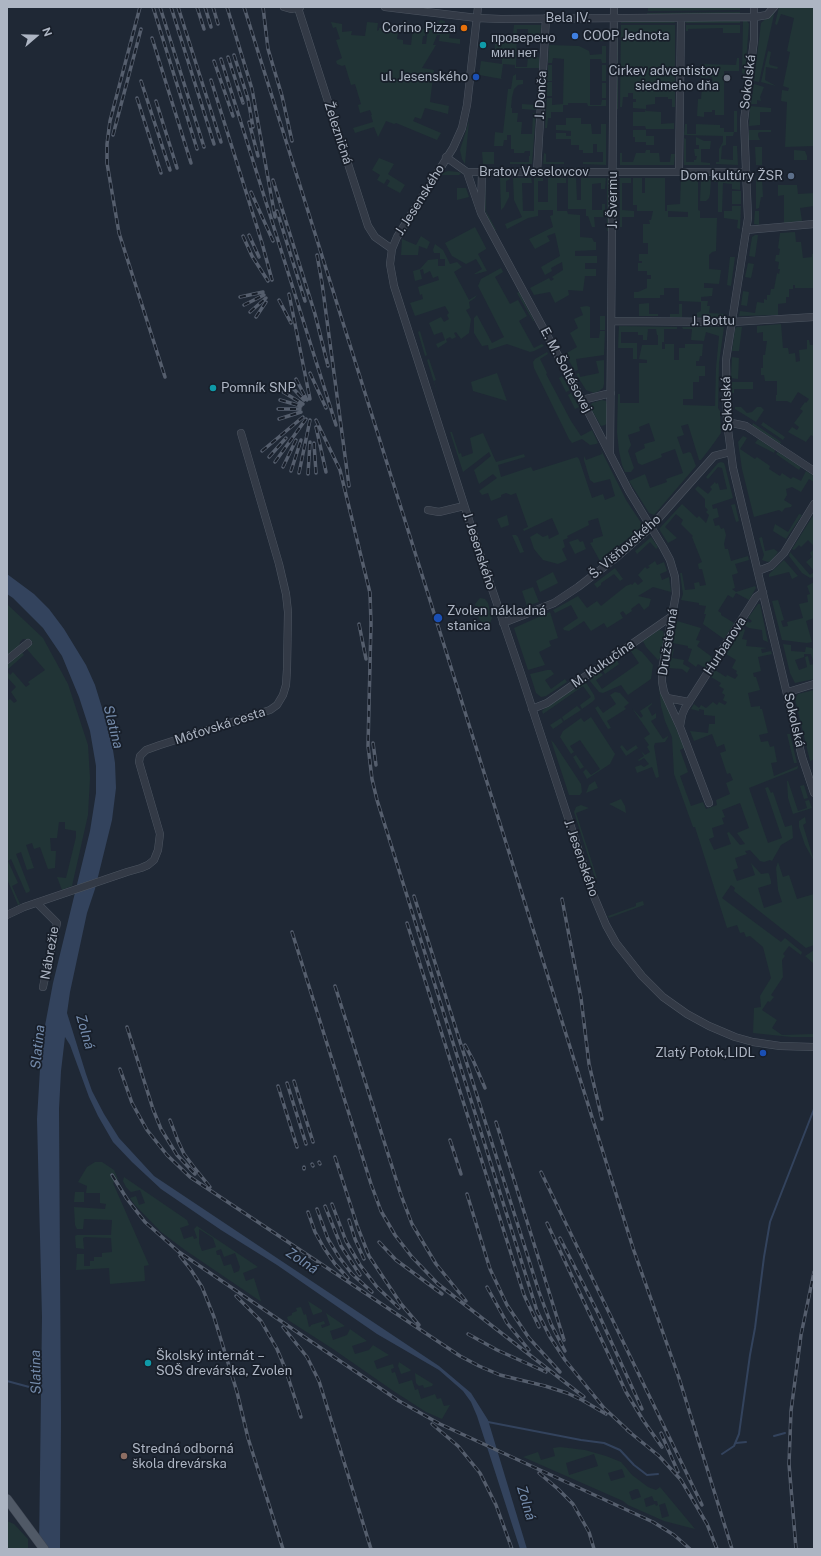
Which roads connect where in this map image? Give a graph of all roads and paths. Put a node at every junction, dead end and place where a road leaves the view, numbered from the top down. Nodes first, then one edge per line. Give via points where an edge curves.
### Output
1 (284, 7) edge
2 (299, 7) edge
3 (385, 7) edge
4 (478, 7) edge
5 (614, 7) edge
6 (754, 7) edge
7 (774, 7) edge
8 (755, 17) junction
9 (477, 18) junction
10 (546, 18) junction
11 (614, 18) junction
12 (681, 18) junction
13 (446, 158) junction
14 (613, 171) junction
15 (679, 171) junction
16 (467, 172) junction
17 (482, 172) junction
18 (537, 172) junction
19 (746, 172) junction
20 (481, 213) junction
21 (814, 224) edge
22 (746, 230) junction
23 (392, 249) junction
24 (814, 318) edge
25 (612, 321) junction
26 (732, 322) junction
27 (611, 393) junction
28 (582, 400) junction
29 (727, 422) junction
30 (241, 433) dead end
31 (730, 452) junction
32 (610, 454) junction
33 (814, 471) edge
34 (814, 504) edge
35 (464, 506) junction
36 (428, 510) dead end
37 (651, 527) junction
38 (758, 571) junction
39 (763, 592) junction
40 (672, 616) junction
41 (503, 623) junction
42 (28, 643) dead end
43 (7, 660) edge
44 (814, 684) edge
45 (788, 692) junction
46 (667, 698) junction
47 (689, 702) junction
48 (532, 709) junction
49 (680, 727) junction
50 (814, 793) edge
51 (709, 803) dead end
52 (37, 903) junction
53 (7, 915) edge
54 (44, 987) dead end
55 (814, 1047) edge
56 (7, 1499) edge
57 (44, 1549) edge

1 - 2 street
2 - 23 street, Železničná via 368,226 378,240
3 - 9 street, Bela IV.
4 - 9 street, J. Jesenského
5 - 11 street, J. Švermu
6 - 8 street, Sokolská
7 - 8 street via 767,15
8 - 12 street, Bela IV.
8 - 19 street, Sokolská via 744,121
9 - 10 street, Bela IV.
9 - 13 street, J. Jesenského via 464,120 458,138
10 - 11 street, Bela IV.
10 - 18 street, J. Donča
11 - 12 street, Bela IV.
11 - 14 street, J. Švermu
12 - 15 street
13 - 16 street, Bratov Veselovcov
13 - 23 street, J. Jesenského via 401,228
14 - 15 street, Bratov Veselovcov
14 - 18 street, Bratov Veselovcov
14 - 25 street, J. Švermu
15 - 19 street, Bratov Veselovcov
16 - 17 street, Bratov Veselovcov
16 - 20 street, E. M. Šoltésovej
17 - 18 street, Bratov Veselovcov
17 - 20 street, E. M. Šoltésovej
19 - 22 street, Sokolská
20 - 28 street, E. M. Šoltésovej
21 - 22 street
22 - 26 street, Sokolská
23 - 35 street, J. Jesenského via 390,264 394,286
24 - 26 street, J. Bottu
25 - 26 street, J. Bottu
25 - 27 street, J. Švermu
26 - 29 street, Sokolská via 726,376
27 - 28 street
27 - 32 street, J. Švermu
28 - 32 street, E. M. Šoltésovej
29 - 31 street, Sokolská
29 - 33 street via 746,426
30 - 52 street, Môťovská cesta via 285,587 288,612 285,690 279,702 270,710 142,753 140,762 159,828 159,848 155,858 141,868
31 - 37 street, Š. Višňovského via 714,456
31 - 38 street, Sokolská
32 - 37 street, E. M. Šoltésovej
34 - 38 street via 783,554 771,566
35 - 36 street via 439,512
35 - 41 street, J. Jesenského
37 - 40 street, Družstevná via 666,552 675,577 676,594
37 - 41 street, Š. Višňovského via 570,593 544,607
38 - 39 street, Sokolská
39 - 45 street, Sokolská
39 - 47 street, Hurbanova via 756,597
40 - 46 street, Družstevná via 662,679
40 - 48 street, M. Kukučína via 547,703
41 - 48 street, J. Jesenského
42 - 43 street
44 - 45 street
45 - 50 street, Sokolská via 802,757
46 - 47 street
46 - 49 street, Družstevná
47 - 49 street, Hurbanova via 682,715
48 - 55 street, J. Jesenského via 597,904 614,938 635,967 669,1002 722,1032 743,1040 771,1045
49 - 51 street, Družstevná
52 - 53 street
52 - 54 street, Nábrežie via 57,923
56 - 57 main road

